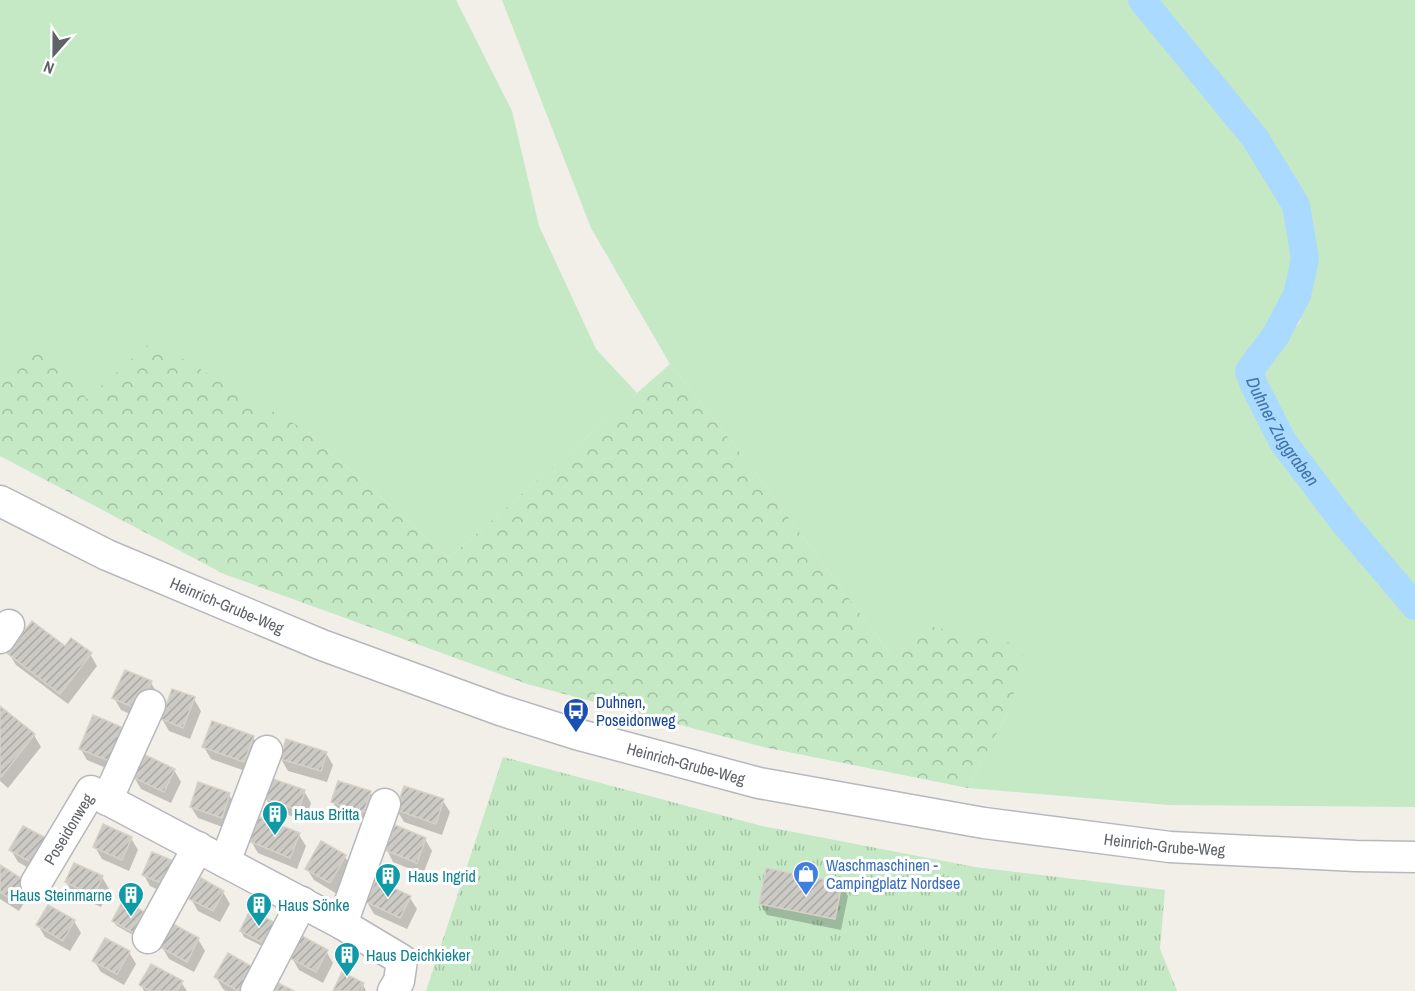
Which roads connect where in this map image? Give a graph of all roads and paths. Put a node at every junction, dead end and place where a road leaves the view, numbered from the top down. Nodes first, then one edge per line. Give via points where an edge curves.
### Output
1 (0, 501) edge
2 (150, 705) dead end
3 (267, 751) dead end
4 (107, 800) junction
5 (385, 804) dead end
6 (198, 847) junction
7 (1415, 857) edge
8 (225, 861) junction
9 (36, 883) dead end
10 (302, 902) junction
11 (342, 924) junction
12 (148, 938) dead end
13 (256, 991) edge
14 (393, 991) edge

1 - 7 street, Heinrich-Grube-Weg via 106,555 322,645 576,734 759,783 984,823 1170,847
2 - 4 street, Poseidonweg
3 - 8 street
4 - 6 street, Poseidonweg
4 - 9 street, Poseidonweg via 91,791
5 - 11 street
6 - 8 street, Poseidonweg
6 - 12 street
8 - 10 street, Poseidonweg
10 - 11 street, Poseidonweg
10 - 13 street
11 - 14 street, Poseidonweg via 402,960

